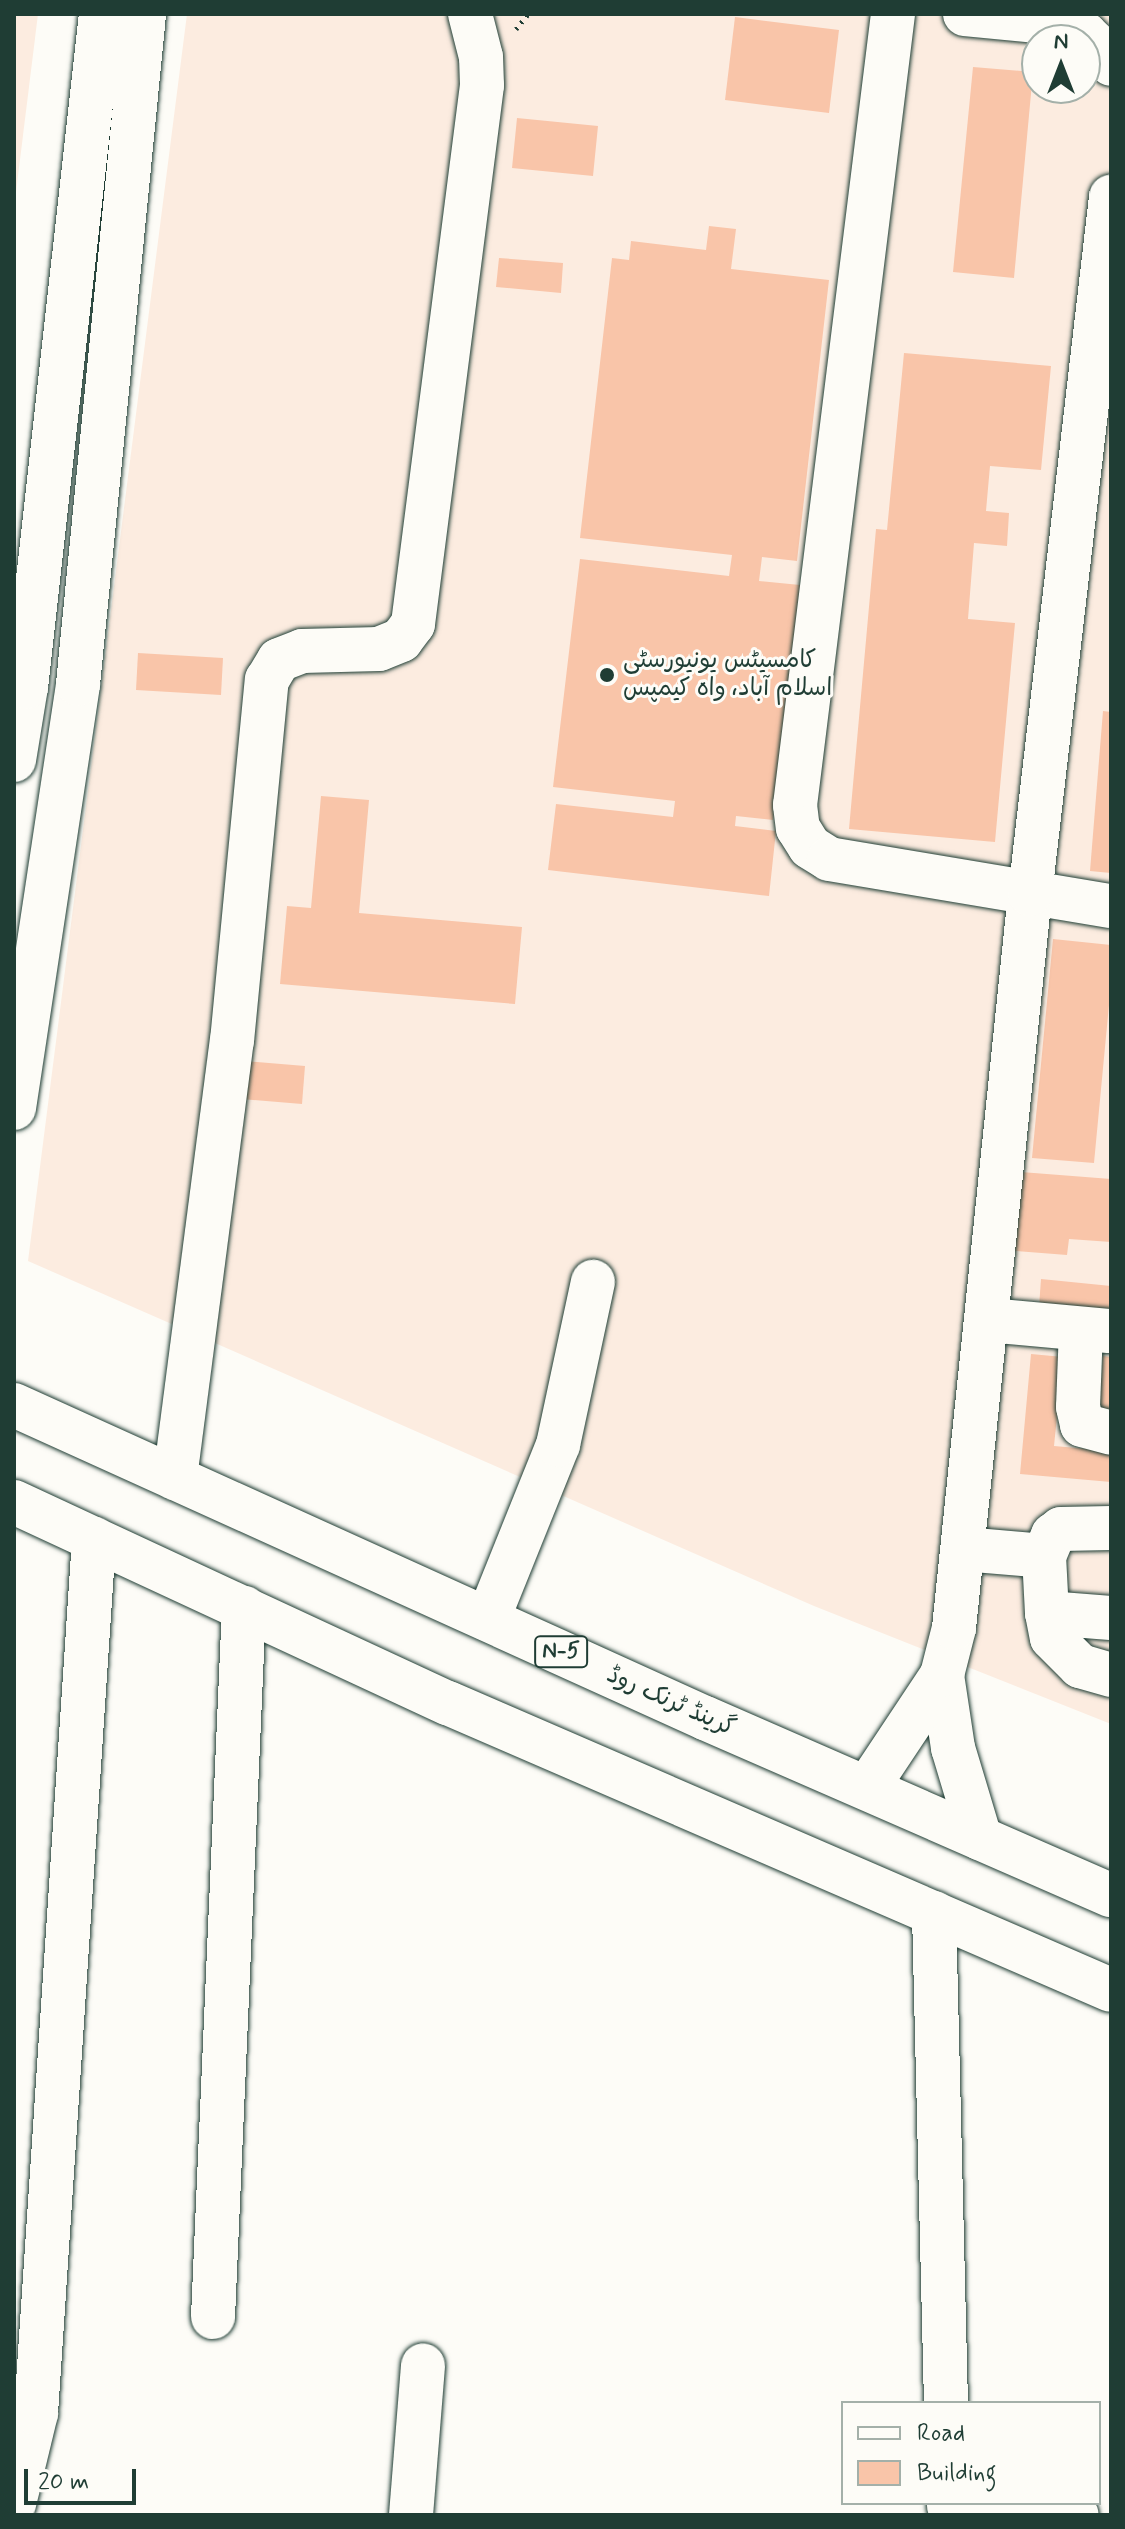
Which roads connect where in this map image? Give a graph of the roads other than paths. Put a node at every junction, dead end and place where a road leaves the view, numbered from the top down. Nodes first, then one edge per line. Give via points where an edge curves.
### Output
1 (101, 14) edge
2 (144, 14) edge
3 (470, 14) edge
4 (893, 14) edge
5 (965, 14) edge
6 (1111, 64) edge
7 (1111, 197) edge
8 (14, 760) edge
9 (1030, 894) junction
10 (1111, 906) edge
11 (14, 1108) edge
12 (593, 1282) dead end
13 (988, 1320) junction
14 (1096, 1330) edge
15 (14, 1405) edge
16 (1111, 1433) edge
17 (175, 1478) junction
18 (14, 1502) edge
19 (1111, 1528) edge
20 (94, 1539) junction
21 (963, 1549) junction
22 (1044, 1556) junction
23 (244, 1608) junction
24 (1047, 1613) junction
25 (1111, 1618) edge
26 (488, 1619) junction
27 (942, 1675) junction
28 (1111, 1675) edge
29 (867, 1788) junction
30 (980, 1838) junction
31 (1111, 1895) edge
32 (934, 1913) junction
33 (1111, 1990) edge
34 (213, 2317) dead end
35 (423, 2365) dead end
36 (946, 2401) edge
37 (14, 2504) edge
38 (949, 2508) edge
39 (411, 2515) edge
40 (1077, 2515) edge

1 - 8 main road
2 - 11 main road via 78,684
3 - 17 main road via 482,85 413,624 401,640 379,649 302,651 279,660 267,680 232,1041
4 - 9 main road via 797,789 798,828 810,847 829,859
5 - 6 main road via 1046,22 1085,34
7 - 9 main road
9 - 10 main road
9 - 13 main road
12 - 26 main road via 558,1445
13 - 14 main road
13 - 21 main road
14 - 16 main road via 1078,1407 1082,1425
15 - 17 main road, گرینڈ ٹرنک روڈ / N-5
17 - 26 main road, گرینڈ ٹرنک روڈ / N-5
18 - 20 main road
19 - 22 main road via 1061,1529
20 - 23 main road
20 - 37 main road via 36,2413
21 - 22 main road
21 - 27 main road via 954,1628
22 - 24 main road
23 - 32 main road via 448,1703
23 - 34 main road
24 - 25 main road
24 - 28 main road via 1052,1638 1065,1655 1080,1666
26 - 29 main road, گرینڈ ٹرنک روڈ / N-5
27 - 29 main road
27 - 30 main road via 953,1748
29 - 30 main road, گرینڈ ٹرنک روڈ / N-5
30 - 31 main road, گرینڈ ٹرنک روڈ / N-5
32 - 33 main road
32 - 36 main road
35 - 39 main road
38 - 40 main road via 1065,2507

